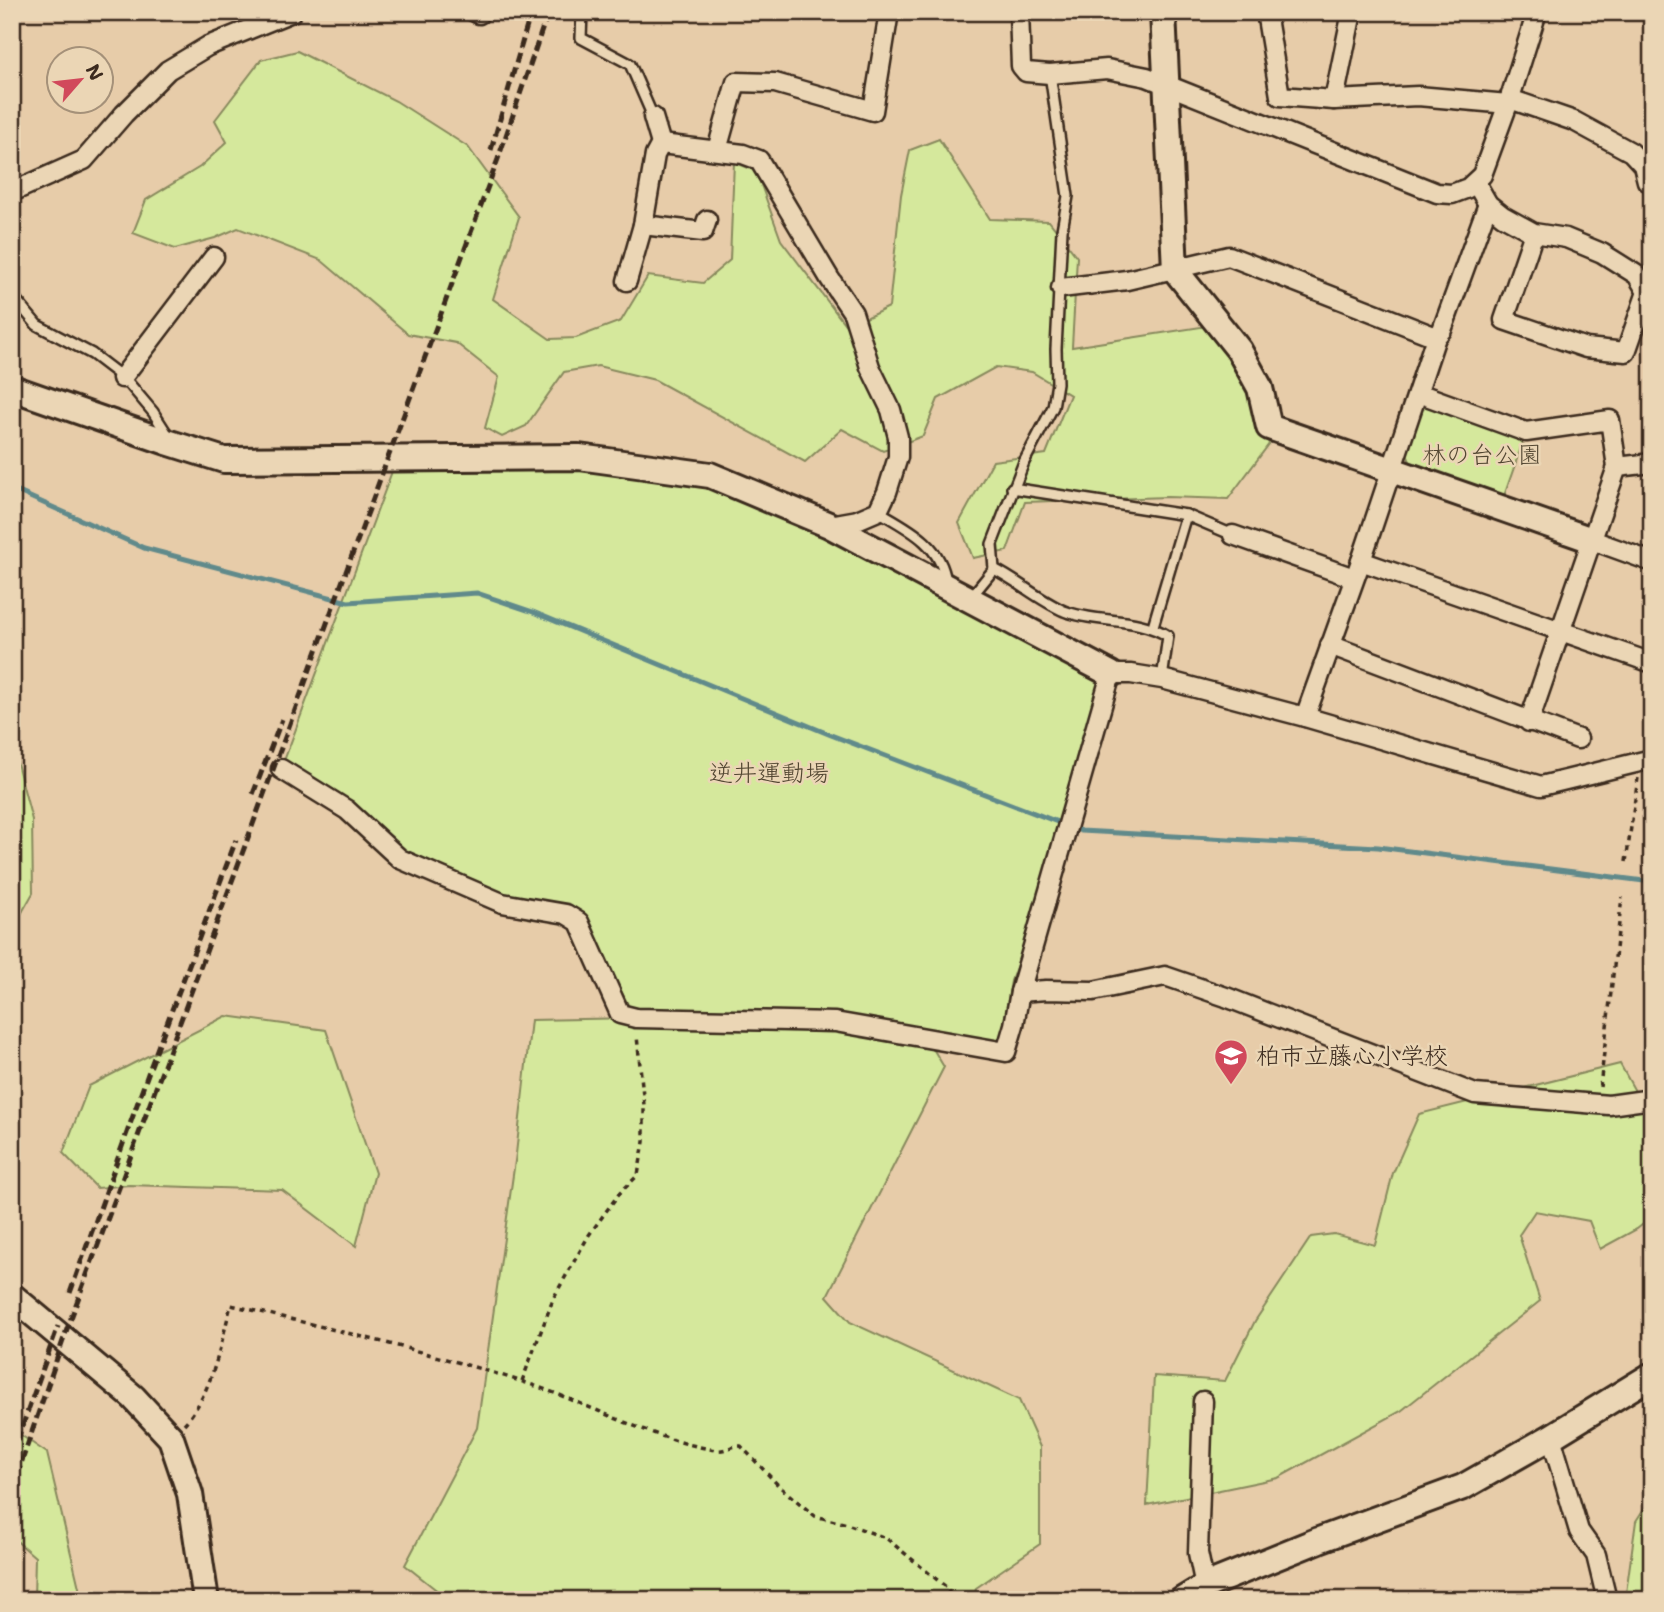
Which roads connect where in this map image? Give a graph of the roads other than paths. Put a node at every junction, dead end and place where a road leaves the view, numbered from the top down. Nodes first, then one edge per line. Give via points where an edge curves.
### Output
1 (292, 12) edge
2 (582, 12) edge
3 (889, 12) edge
4 (1019, 12) edge
5 (1163, 12) edge
6 (1266, 12) edge
7 (1352, 12) edge
8 (1537, 12) edge
9 (1050, 74) junction
10 (1165, 86) junction
11 (1334, 100) junction
12 (1509, 102) junction
13 (653, 117) joint
14 (662, 144) junction
15 (717, 150) junction
16 (1476, 183) junction
17 (1650, 189) edge
18 (12, 192) edge
19 (1488, 204) junction
20 (706, 219) dead end
21 (643, 225) junction
22 (1534, 233) junction
23 (214, 257) dead end
24 (1175, 270) junction
25 (627, 281) dead end
26 (1061, 288) junction
27 (12, 295) edge
28 (1436, 337) junction
29 (122, 378) junction
30 (12, 388) edge
31 (1418, 393) junction
32 (174, 444) junction
33 (1652, 463) edge
34 (1617, 467) junction
35 (1391, 470) junction
36 (1012, 488) junction
37 (878, 511) junction
38 (1186, 515) junction
39 (829, 525) junction
40 (1233, 535) joint
41 (1592, 540) junction
42 (1652, 559) edge
43 (994, 569) junction
44 (1357, 570) junction
45 (947, 586) junction
46 (970, 598) junction
47 (1153, 626) junction
48 (1561, 630) junction
49 (1331, 645) junction
50 (1652, 663) edge
51 (1111, 674) junction
52 (1162, 679) junction
53 (1305, 717) junction
54 (1529, 722) junction
55 (1578, 739) dead end
56 (1646, 760) edge
57 (281, 769) dead end
58 (1020, 992) junction
59 (1652, 1100) edge
60 (12, 1296) edge
61 (1652, 1375) edge
62 (1203, 1401) dead end
63 (1551, 1437) junction
64 (1205, 1586) junction
65 (206, 1600) edge
66 (1182, 1600) edge
67 (1607, 1600) edge

1 - 18 street via 208,46 168,70 84,160
2 - 13 lane via 581,38 630,64
3 - 15 street via 873,111 775,83 736,82
4 - 9 street via 1021,66 1026,72
5 - 10 street
6 - 11 street via 1280,96
7 - 11 street
8 - 12 street
9 - 10 street via 1107,69
9 - 26 lane via 1068,197
10 - 16 street via 1437,193 1451,194
10 - 24 street
11 - 12 street via 1418,96
12 - 16 street
12 - 17 street via 1574,121 1631,152 1643,165
13 - 14 street
14 - 15 street
14 - 21 street via 655,155
15 - 37 street via 759,160 853,313 898,436 898,457
16 - 19 street
19 - 22 street
19 - 28 street
20 - 21 street via 703,232
21 - 25 street
22 - 22 street via 1578,243 1637,275 1647,292 1626,352 1587,348 1504,320
23 - 29 street
24 - 26 street
24 - 28 street via 1229,256
24 - 35 street via 1239,349 1259,388 1269,427
26 - 36 lane via 1053,407
27 - 29 lane via 37,325 92,354
28 - 31 street
29 - 32 lane
30 - 32 street
31 - 34 street via 1526,432 1610,420
31 - 35 street
32 - 39 street via 224,460 579,457 710,475
33 - 34 street
34 - 41 street
35 - 41 street
35 - 44 street
36 - 38 lane
36 - 43 lane via 992,544
37 - 39 street
37 - 45 lane via 935,550
38 - 40 lane
38 - 47 lane
39 - 45 street
40 - 44 street
41 - 42 street
41 - 48 street
43 - 46 lane
43 - 47 lane via 1063,610
44 - 48 street
44 - 49 street
45 - 46 street
46 - 51 street
47 - 52 lane via 1168,636
48 - 50 street
48 - 54 street
49 - 53 street
49 - 54 street
51 - 52 street
51 - 58 street
52 - 53 street
53 - 56 street via 1541,786
54 - 55 street
57 - 58 street via 347,810 400,859 502,903 565,914 579,922 620,1014 835,1022 1006,1052
58 - 59 street via 1094,991 1165,976 1475,1094 1609,1105
60 - 65 street via 133,1397 171,1438 190,1494
61 - 63 street
62 - 64 street via 1198,1553
63 - 64 street via 1463,1487
63 - 67 street via 1579,1531 1596,1555
64 - 66 street

